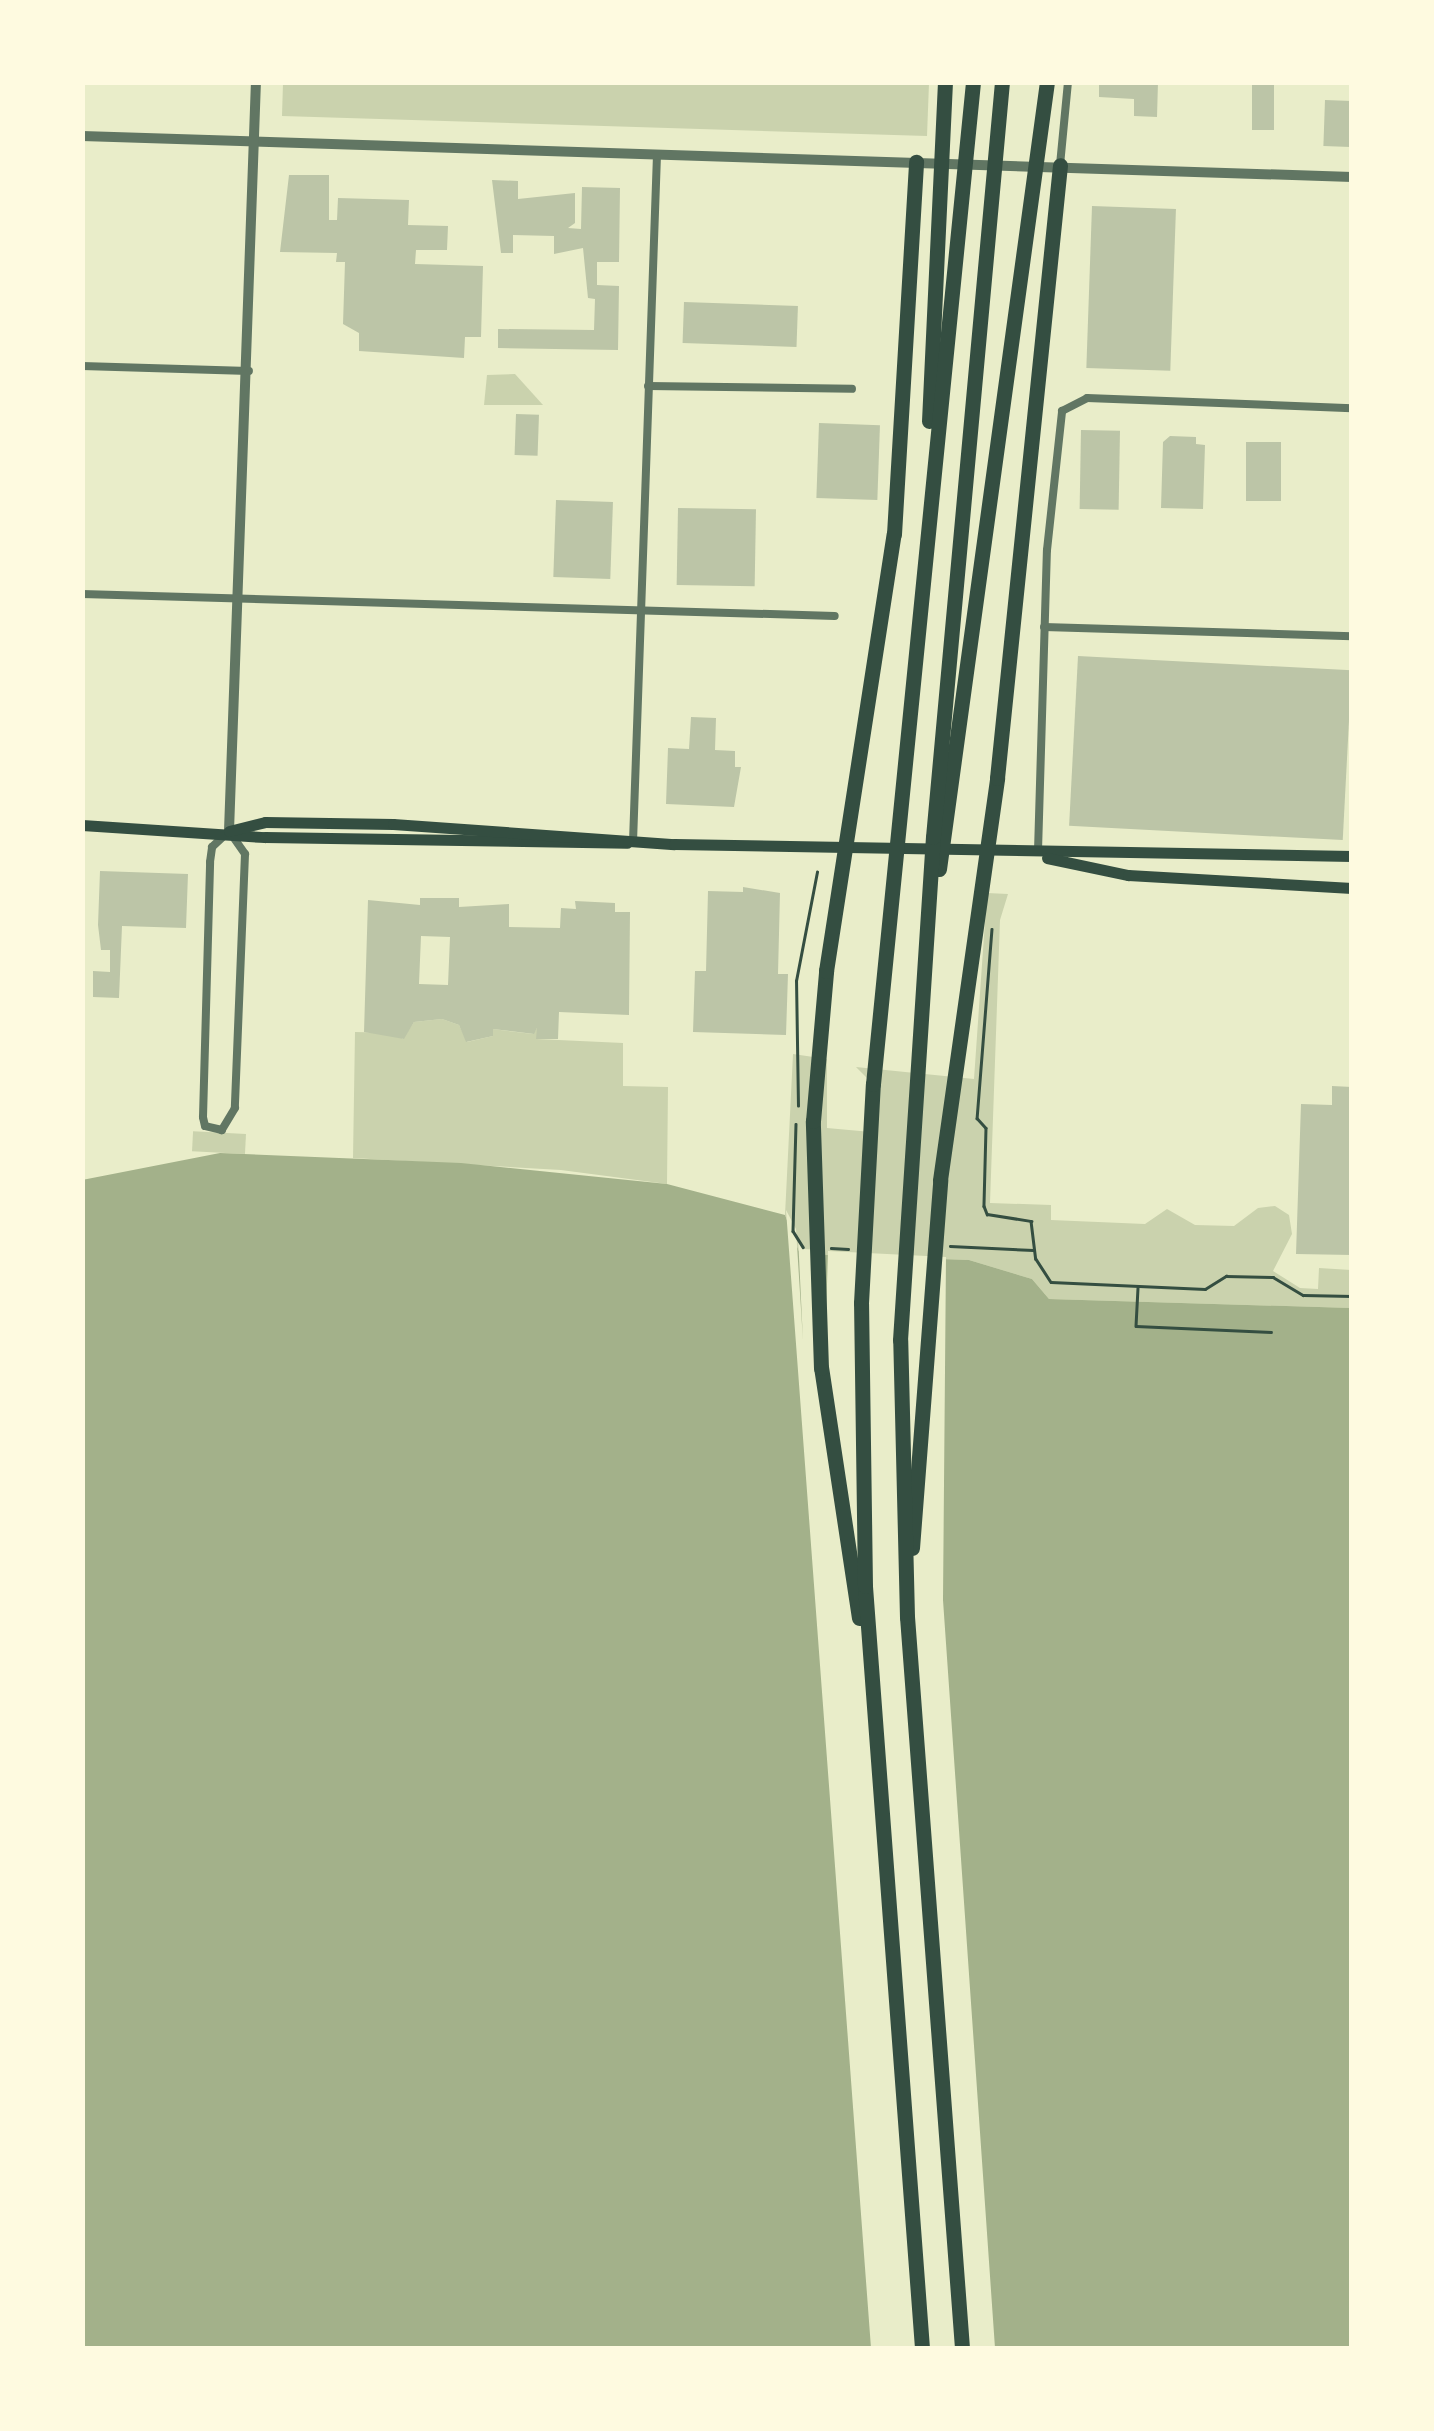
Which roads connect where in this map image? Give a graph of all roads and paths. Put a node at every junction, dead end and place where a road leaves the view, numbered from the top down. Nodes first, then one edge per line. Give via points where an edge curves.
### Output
1 (256, 82) edge
2 (945, 82) edge
3 (973, 82) edge
4 (1002, 82) edge
5 (1047, 82) edge
6 (1068, 82) edge
7 (82, 136) edge
8 (255, 142) junction
9 (657, 156) junction
10 (916, 162) junction
11 (1060, 165) junction
12 (1352, 177) edge
13 (82, 366) edge
14 (249, 371) junction
15 (648, 386) junction
16 (852, 389) dead end
17 (1352, 408) edge
18 (82, 594) edge
19 (240, 600) junction
20 (921, 600) junction
21 (641, 612) junction
22 (835, 616) dead end
23 (1044, 627) junction
24 (1352, 636) edge
25 (82, 825) edge
26 (230, 831) junction
27 (632, 842) junction
28 (1038, 855) junction
29 (1352, 856) edge
30 (817, 872) dead end
31 (1352, 888) edge
32 (992, 926) dead end
33 (922, 992) junction
34 (802, 1048) dead end
35 (1138, 1286) junction
36 (1352, 1296) edge
37 (1271, 1332) dead end
38 (907, 1617) junction
39 (873, 1693) junction
40 (922, 2348) edge
41 (962, 2348) edge

1 - 8 street
2 - 20 highway
3 - 20 highway
4 - 33 highway
5 - 33 highway
6 - 11 street
7 - 8 street
8 - 9 street
8 - 14 street
9 - 10 street
9 - 15 street
10 - 11 street
10 - 39 highway via 899,483 824,982 811,1194 826,1419
11 - 12 street
11 - 38 highway via 1006,704 941,1167
13 - 14 street
14 - 19 street
15 - 16 street
15 - 21 street
17 - 23 street via 1087,398 1070,404 1058,424
18 - 19 street
19 - 21 street
19 - 26 street
20 - 39 highway via 882,988 860,1366
21 - 22 street
21 - 27 street
23 - 24 street
23 - 28 street
25 - 26 main road
26 - 26 street via 212,847 210,862 203,1117 206,1126 222,1130 236,1108 245,854
26 - 27 main road via 598,848
27 - 28 main road
28 - 29 main road
28 - 31 main road via 1128,876
30 - 34 path via 796,982
32 - 35 path via 977,1118 986,1128 986,1212 1031,1221 1036,1259 1051,1282
33 - 38 highway via 901,1304
35 - 36 path via 1206,1289 1226,1276 1273,1277 1303,1295
35 - 37 path via 1136,1326
38 - 41 highway
39 - 40 highway

